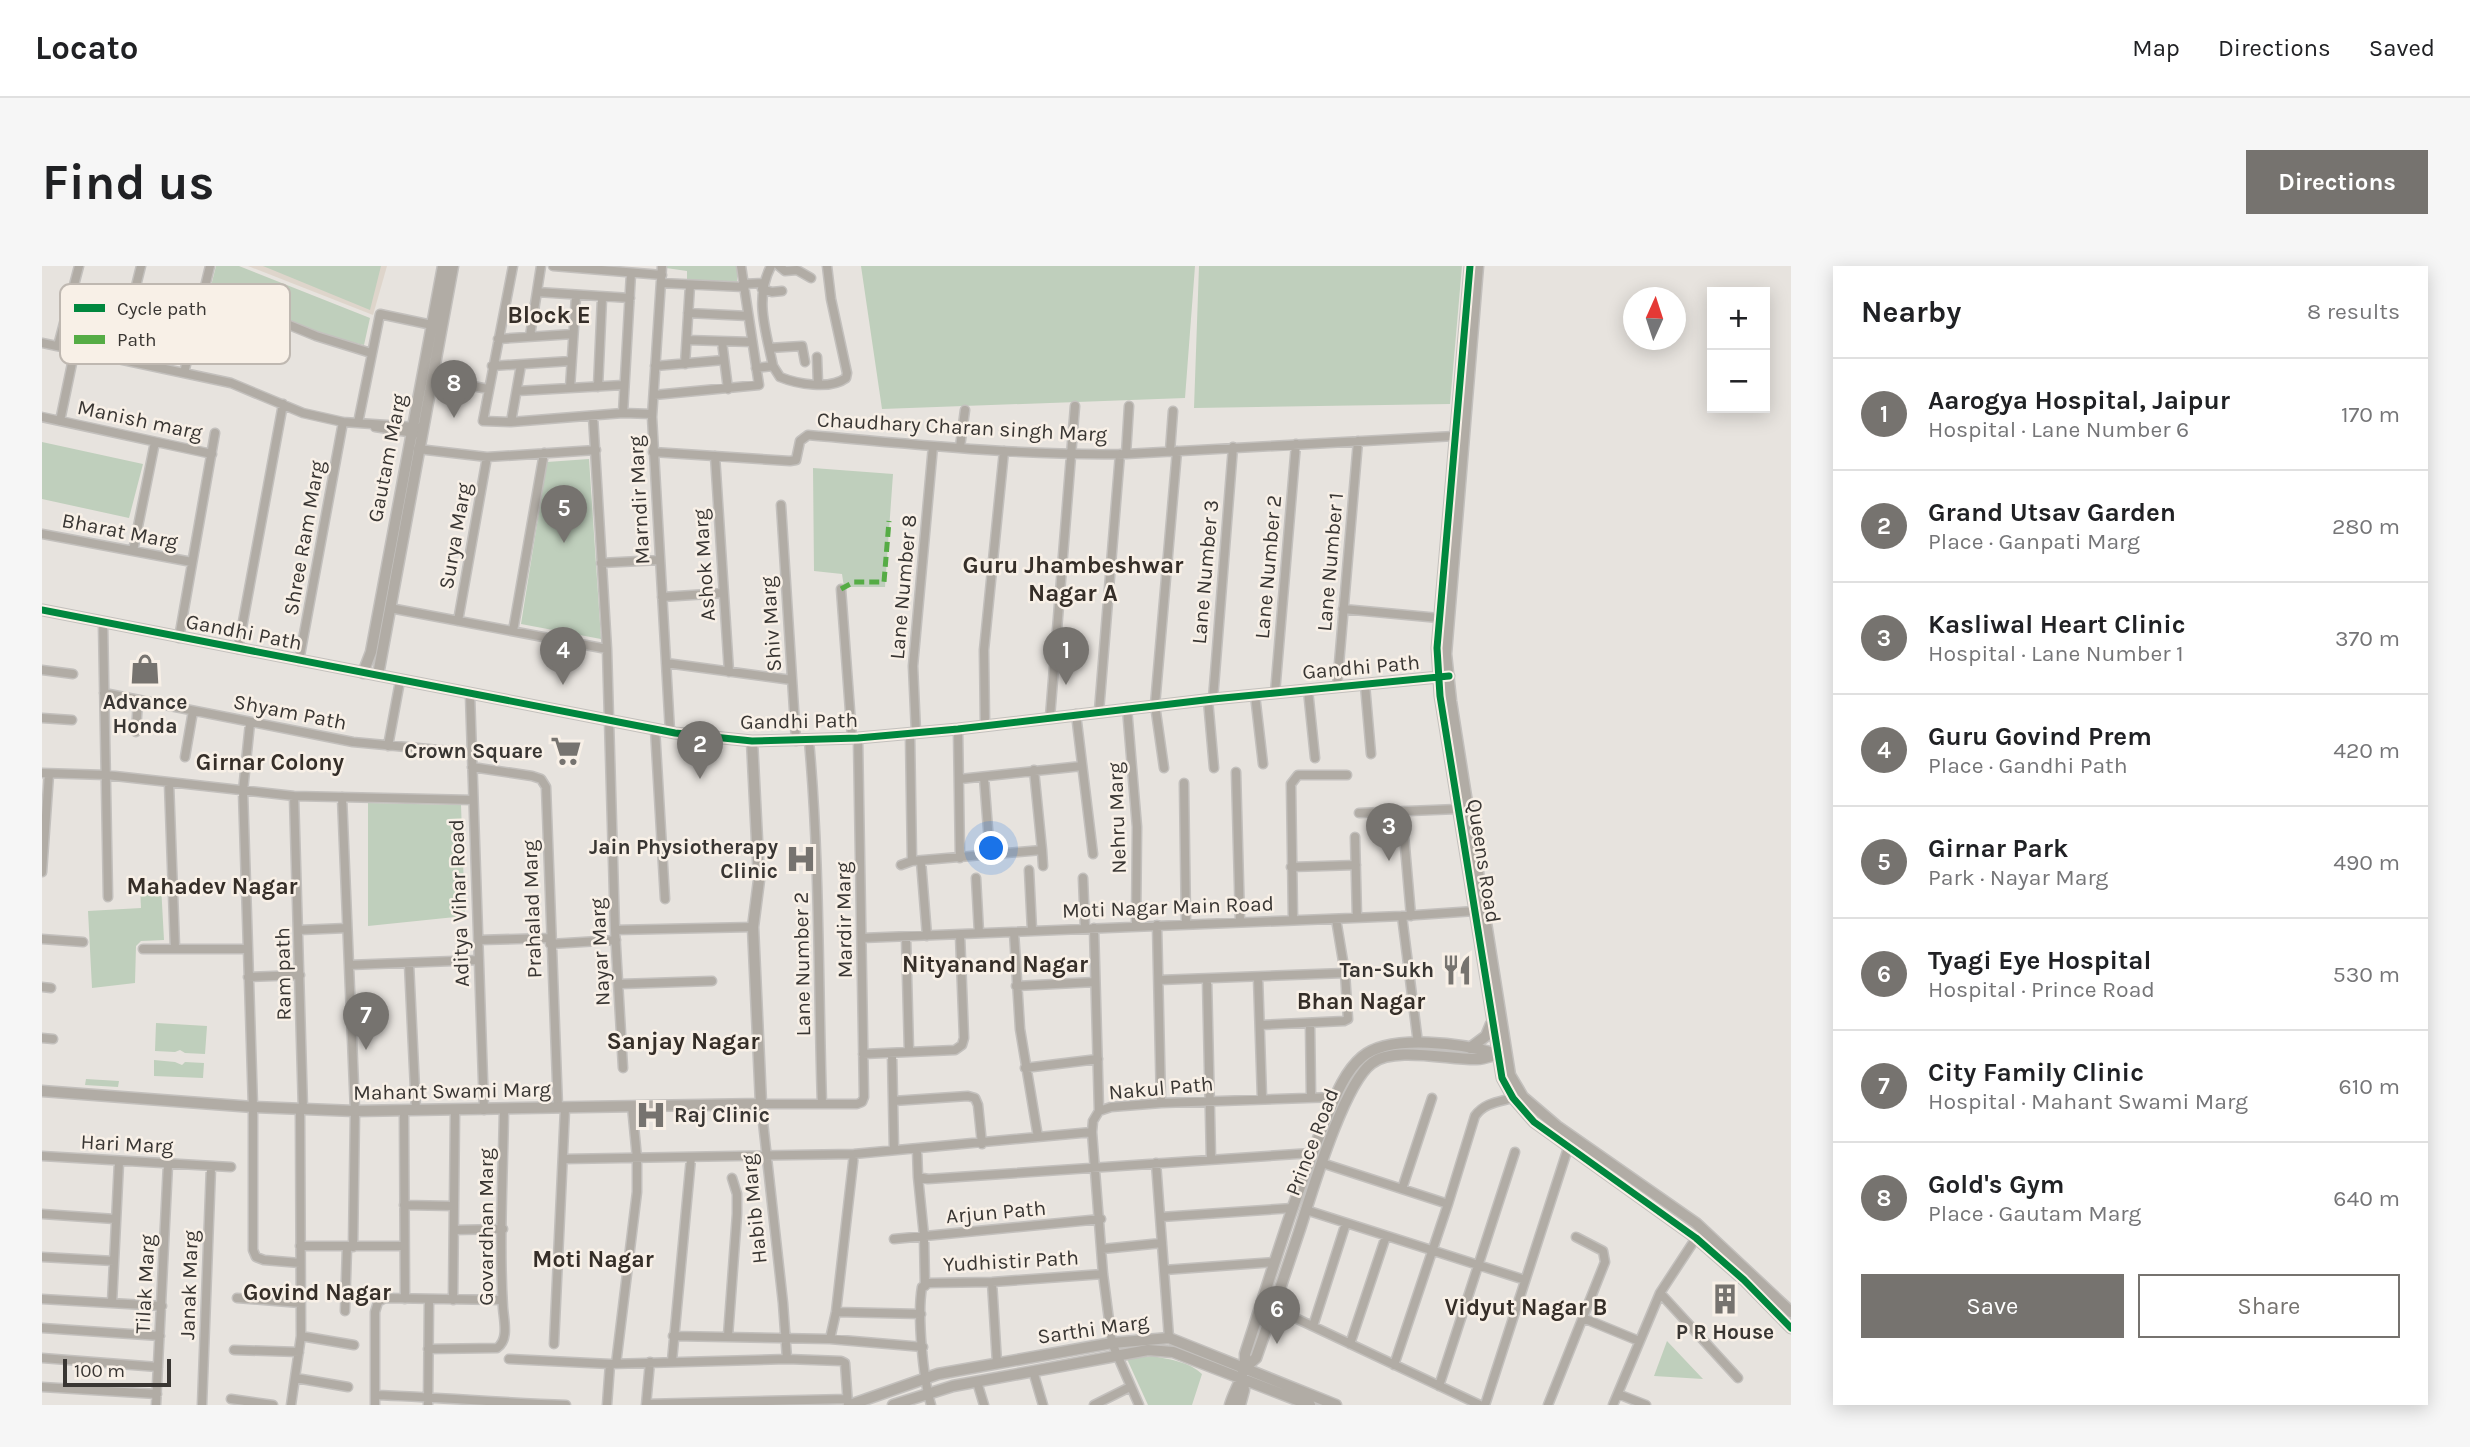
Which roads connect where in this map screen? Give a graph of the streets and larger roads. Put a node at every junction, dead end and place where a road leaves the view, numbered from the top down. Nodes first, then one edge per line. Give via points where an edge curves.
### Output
1 (77, 266) edge
2 (141, 266) edge
3 (210, 266) edge
4 (443, 266) edge
5 (453, 266) edge
6 (513, 266) edge
7 (541, 266) edge
8 (552, 266) edge
9 (741, 266) edge
10 (771, 266) edge
11 (779, 266) edge
12 (827, 266) edge
13 (1470, 266) edge
14 (1478, 266) edge
15 (631, 273) junction
16 (662, 275) edge
17 (811, 278) dead end
18 (73, 284) edge
19 (136, 284) edge
20 (206, 284) edge
21 (690, 285) junction
22 (744, 286) junction
23 (763, 286) junction
24 (782, 291) dead end
25 (537, 292) junction
26 (576, 296) junction
27 (602, 298) junction
28 (629, 298) junction
29 (688, 313) junction
30 (748, 316) junction
31 (290, 325) edge
32 (432, 325) junction
33 (573, 334) junction
34 (530, 336) junction
35 (60, 338) edge
36 (498, 339) junction
37 (687, 340) junction
38 (42, 342) edge
39 (722, 342) junction
40 (752, 342) junction
41 (58, 346) joint
42 (769, 348) junction
43 (371, 353) junction
44 (817, 357) dead end
45 (724, 360) junction
46 (571, 361) junction
47 (805, 362) dead end
48 (72, 364) edge
49 (144, 364) edge
50 (186, 364) edge
51 (685, 364) junction
52 (521, 365) junction
53 (492, 366) junction
54 (655, 366) junction
55 (773, 366) junction
56 (756, 368) junction
57 (184, 373) junction
58 (432, 378) junction
59 (818, 384) junction
60 (624, 385) junction
61 (597, 387) junction
62 (570, 388) junction
63 (488, 389) junction
64 (728, 389) junction
65 (517, 391) junction
66 (654, 395) junction
67 (283, 404) junction
68 (1075, 406) dead end
69 (1129, 406) dead end
70 (965, 410) dead end
71 (1173, 411) dead end
72 (623, 413) junction
73 (652, 414) junction
74 (593, 416) junction
75 (42, 417) edge
76 (60, 421) junction
77 (343, 422) junction
78 (511, 422) junction
79 (358, 423) junction
80 (416, 430) junction
81 (215, 433) dead end
82 (1455, 436) junction
83 (1358, 441) junction
84 (155, 442) junction
85 (1296, 444) junction
86 (933, 446) junction
87 (960, 447) junction
88 (1233, 447) junction
89 (418, 449) junction
90 (596, 450) junction
91 (1004, 451) junction
92 (1174, 451) junction
93 (653, 452) junction
94 (544, 453) junction
95 (212, 454) junction
96 (1072, 454) junction
97 (1123, 454) junction
98 (715, 456) junction
99 (487, 457) junction
100 (781, 505) dead end
101 (42, 534) edge
102 (133, 551) junction
103 (660, 560) junction
104 (192, 562) junction
105 (601, 563) junction
106 (841, 589) dead end
107 (723, 593) junction
108 (662, 597) junction
109 (390, 608) junction
110 (1343, 609) junction
111 (42, 610) edge
112 (1439, 618) junction
113 (458, 621) junction
114 (103, 623) junction
115 (513, 631) junction
116 (179, 638) junction
117 (238, 649) junction
118 (607, 649) junction
119 (299, 661) junction
120 (666, 663) junction
121 (42, 670) edge
122 (729, 672) junction
123 (363, 673) junction
124 (73, 674) dead end
125 (377, 675) junction
126 (1444, 677) junction
127 (792, 680) junction
128 (400, 681) junction
129 (1365, 685) junction
130 (1337, 687) junction
131 (1308, 690) junction
132 (104, 693) junction
133 (1275, 693) junction
134 (470, 695) junction
135 (1255, 695) junction
136 (1211, 699) junction
137 (138, 700) junction
138 (1155, 705) junction
139 (1127, 708) junction
140 (193, 711) junction
141 (1099, 711) junction
142 (1076, 714) junction
143 (1050, 717) junction
144 (42, 718) edge
145 (72, 720) dead end
146 (610, 721) junction
147 (250, 723) junction
148 (985, 725) junction
149 (655, 729) junction
150 (958, 729) junction
151 (136, 732) dead end
152 (670, 732) junction
153 (913, 733) junction
154 (855, 738) junction
155 (752, 741) junction
156 (796, 741) junction
157 (809, 741) junction
158 (388, 746) junction
159 (471, 753) junction
160 (1371, 754) dead end
161 (185, 757) dead end
162 (1315, 758) dead end
163 (1263, 764) dead end
164 (1082, 766) junction
165 (472, 767) junction
166 (1164, 768) dead end
167 (1214, 768) dead end
168 (1034, 771) junction
169 (1236, 772) dead end
170 (46, 774) edge
171 (106, 775) junction
172 (1347, 775) dead end
173 (984, 777) junction
174 (960, 779) junction
175 (169, 783) junction
176 (1184, 783) dead end
177 (243, 791) junction
178 (295, 796) junction
179 (342, 797) junction
180 (473, 800) junction
181 (1458, 809) junction
182 (1402, 812) junction
183 (1359, 813) dead end
184 (1355, 837) dead end
185 (1042, 850) junction
186 (1093, 854) dead end
187 (990, 855) junction
188 (960, 858) junction
189 (916, 861) junction
190 (901, 865) dead end
191 (1356, 865) junction
192 (1043, 866) dead end
193 (1291, 867) junction
194 (1029, 870) dead end
195 (42, 872) edge
196 (976, 878) dead end
197 (1083, 878) dead end
198 (108, 897) dead end
199 (664, 899) dead end
200 (1475, 911) junction
201 (1406, 916) junction
202 (1357, 918) junction
203 (1336, 919) junction
204 (1293, 920) junction
205 (1240, 922) junction
206 (1186, 924) junction
207 (1157, 925) junction
208 (1136, 926) junction
209 (753, 927) junction
210 (347, 928) junction
211 (1089, 928) junction
212 (299, 930) junction
213 (615, 930) junction
214 (1032, 930) junction
215 (1014, 932) junction
216 (979, 933) junction
217 (960, 935) junction
218 (927, 936) junction
219 (906, 937) junction
220 (862, 938) junction
221 (42, 939) edge
222 (479, 940) junction
223 (616, 940) junction
224 (550, 941) junction
225 (83, 942) dead end
226 (174, 948) junction
227 (247, 948) junction
228 (144, 949) dead end
229 (479, 960) junction
230 (409, 964) junction
231 (349, 965) junction
232 (1345, 974) junction
233 (300, 975) junction
234 (248, 977) junction
235 (1258, 977) junction
236 (1207, 979) junction
237 (1159, 980) junction
238 (712, 981) dead end
239 (1095, 982) junction
240 (620, 985) junction
241 (1016, 986) junction
242 (1492, 1022) junction
243 (1310, 1023) junction
244 (1259, 1025) junction
245 (42, 1038) edge
246 (53, 1039) dead end
247 (1418, 1042) junction
248 (1469, 1048) junction
249 (909, 1052) junction
250 (892, 1053) junction
251 (1502, 1053) junction
252 (863, 1054) junction
253 (1098, 1059) junction
254 (1480, 1059) junction
255 (623, 1068) dead end
256 (1026, 1068) junction
257 (1501, 1071) junction
258 (42, 1091) edge
259 (1311, 1096) junction
260 (1336, 1097) junction
261 (1262, 1098) junction
262 (1432, 1098) dead end
263 (1513, 1098) junction
264 (893, 1101) junction
265 (1210, 1101) junction
266 (862, 1102) joint
267 (1161, 1103) junction
268 (761, 1104) junction
269 (822, 1104) junction
270 (632, 1106) junction
271 (253, 1107) junction
272 (562, 1109) junction
273 (302, 1110) junction
274 (416, 1110) junction
275 (484, 1110) junction
276 (504, 1110) junction
277 (355, 1111) junction
278 (404, 1111) junction
279 (455, 1111) junction
280 (1099, 1111) junction
281 (1092, 1132) junction
282 (1038, 1137) junction
283 (982, 1143) junction
284 (1569, 1145) junction
285 (917, 1149) junction
286 (894, 1150) junction
287 (1515, 1152) dead end
288 (1312, 1153) junction
289 (853, 1154) junction
290 (768, 1156) junction
291 (42, 1157) edge
292 (637, 1157) junction
293 (691, 1158) junction
294 (564, 1159) junction
295 (1211, 1159) junction
296 (119, 1162) junction
297 (1156, 1163) junction
298 (1322, 1163) junction
299 (168, 1164) junction
300 (211, 1167) junction
301 (231, 1167) dead end
302 (1096, 1167) junction
303 (918, 1177) junction
304 (732, 1178) dead end
305 (1402, 1189) junction
306 (1651, 1190) junction
307 (1645, 1200) junction
308 (1448, 1204) junction
309 (404, 1205) junction
310 (454, 1206) junction
311 (1293, 1208) junction
312 (1306, 1210) junction
313 (42, 1214) edge
314 (1161, 1217) junction
315 (115, 1219) junction
316 (1101, 1219) junction
317 (1346, 1223) junction
318 (503, 1229) junction
319 (454, 1230) junction
320 (924, 1236) junction
321 (1386, 1236) junction
322 (1576, 1237) dead end
323 (1696, 1238) junction
324 (894, 1239) dead end
325 (1162, 1243) junction
326 (403, 1245) junction
327 (300, 1247) junction
328 (350, 1247) junction
329 (1102, 1249) junction
330 (1433, 1250) junction
331 (42, 1258) edge
332 (114, 1261) junction
333 (1275, 1262) junction
334 (299, 1263) junction
335 (1479, 1265) junction
336 (1164, 1270) junction
337 (1103, 1274) junction
338 (1525, 1280) junction
339 (992, 1282) junction
340 (923, 1287) junction
341 (1660, 1293) junction
342 (237, 1298) dead end
343 (42, 1299) edge
344 (405, 1299) junction
345 (429, 1300) junction
346 (453, 1300) junction
347 (502, 1300) junction
348 (112, 1303) junction
349 (300, 1303) junction
350 (162, 1306) junction
351 (1274, 1308) junction
352 (345, 1311) dead end
353 (836, 1312) junction
354 (1791, 1312) edge
355 (921, 1314) junction
356 (1583, 1318) junction
357 (1313, 1326) junction
358 (42, 1328) edge
359 (1791, 1328) edge
360 (160, 1336) junction
361 (301, 1336) junction
362 (673, 1336) junction
363 (728, 1336) junction
364 (786, 1337) junction
365 (1169, 1338) junction
366 (830, 1339) junction
367 (1639, 1341) junction
368 (1112, 1343) junction
369 (554, 1344) dead end
370 (1350, 1344) junction
371 (354, 1345) dead end
372 (923, 1347) junction
373 (428, 1349) junction
374 (234, 1350) dead end
375 (299, 1352) junction
376 (1116, 1356) junction
377 (42, 1358) edge
378 (509, 1359) dead end
379 (787, 1359) junction
380 (672, 1361) junction
381 (650, 1362) junction
382 (997, 1363) junction
383 (1394, 1365) junction
384 (158, 1367) junction
385 (612, 1367) junction
386 (1033, 1371) junction
387 (1244, 1373) junction
388 (296, 1378) junction
389 (926, 1378) junction
390 (1738, 1378) dead end
391 (977, 1382) junction
392 (1439, 1386) junction
393 (42, 1387) edge
394 (348, 1387) dead end
395 (1130, 1387) junction
396 (928, 1393) junction
397 (157, 1394) junction
398 (1618, 1394) junction
399 (231, 1399) dead end
400 (375, 1400) edge
401 (428, 1401) edge
402 (734, 1403) edge
403 (848, 1403) edge
404 (1306, 1404) edge
405 (156, 1405) edge
406 (202, 1405) edge
407 (273, 1405) edge
408 (292, 1405) edge
409 (532, 1405) edge
410 (550, 1405) edge
411 (566, 1405) edge
412 (607, 1405) edge
413 (646, 1405) edge
414 (893, 1405) edge
415 (932, 1405) edge
416 (984, 1405) edge
417 (1043, 1405) edge
418 (1094, 1405) edge
419 (1139, 1405) edge
420 (1230, 1405) edge
421 (1240, 1405) edge
422 (1336, 1405) edge
423 (1480, 1405) edge
424 (1485, 1405) edge
425 (1548, 1405) edge
426 (1613, 1405) edge
427 (1646, 1405) edge

1 - 18 street
2 - 19 street
3 - 20 street
4 - 32 street, Gautam Marg
5 - 58 street, Gautam Marg
6 - 36 street
7 - 25 street
8 - 15 street
9 - 22 street
10 - 23 street
11 - 17 street
12 - 59 street via 847,373 843,381
13 - 82 street, Queens Road
14 - 126 street, Queens Road
15 - 16 street
15 - 28 street
16 - 21 street
16 - 54 street, Marndir Marg
21 - 22 street
21 - 29 street
22 - 23 street
22 - 30 street
23 - 24 street via 772,292
23 - 42 street via 762,313
25 - 26 street
25 - 34 street
26 - 27 street
26 - 33 street
27 - 28 street
27 - 61 street
28 - 60 street
29 - 30 street
29 - 37 street
30 - 40 street
31 - 43 street
32 - 43 street via 380,314
32 - 80 street, Gautam Marg
33 - 34 street
33 - 46 street
34 - 36 street
35 - 41 street
36 - 53 street
37 - 39 street
37 - 51 street
38 - 41 street
39 - 40 street
39 - 45 street
40 - 56 street
42 - 47 street via 802,345
42 - 55 street
43 - 79 street
44 - 59 street
45 - 51 street
45 - 64 street
46 - 52 street
46 - 62 street
48 - 76 street
49 - 57 street
50 - 57 street
51 - 54 street
52 - 53 street
52 - 65 street
53 - 63 street
54 - 66 street, Marndir Marg
55 - 56 street
55 - 59 street via 780,377
56 - 64 street via 759,385
57 - 67 street via 231,383
58 - 63 street
58 - 80 street, Gautam Marg
60 - 61 street
60 - 72 street
61 - 62 street
62 - 65 street
63 - 78 street via 483,421
64 - 66 street
65 - 78 street
66 - 73 street, Marndir Marg
67 - 77 street
67 - 117 street
68 - 96 street
69 - 97 street
70 - 87 street
71 - 92 street
72 - 73 street
72 - 74 street
73 - 93 street, Marndir Marg
74 - 78 street
74 - 90 street, Nayar Marg
75 - 76 street, Manish marg
76 - 84 street, Manish marg
77 - 79 street
77 - 119 street, Shree Ram Marg
79 - 80 street
80 - 89 street, Gautam Marg
80 - 123 street, Gautam Marg
81 - 95 street
82 - 83 street, Chaudhary Charan singh Marg
82 - 112 street, Queens Road
83 - 85 street, Chaudhary Charan singh Marg
83 - 110 street, Lane Number 1
84 - 95 street, Manish marg
84 - 102 street
85 - 88 street, Chaudhary Charan singh Marg
85 - 133 street, Lane Number 2
86 - 87 street, Chaudhary Charan singh Marg
86 - 98 street, Chaudhary Charan singh Marg via 808,435 800,441 796,460
86 - 153 street, Lane Number 8 via 913,666
87 - 91 street, Chaudhary Charan singh Marg
88 - 92 street, Chaudhary Charan singh Marg
88 - 136 street, Lane Number 3
89 - 99 street
89 - 109 street, Gautam Marg
90 - 94 street
90 - 105 street, Nayar Marg
91 - 96 street, Chaudhary Charan singh Marg
91 - 148 street via 984,650
92 - 97 street, Chaudhary Charan singh Marg
92 - 138 street
93 - 98 street, Chaudhary Charan singh Marg
93 - 103 street, Marndir Marg
94 - 99 street
94 - 115 street
95 - 104 street, Manish marg
96 - 97 street, Chaudhary Charan singh Marg
96 - 143 street
97 - 141 street
98 - 107 street, Ashok Marg
99 - 113 street, Surya Marg
100 - 127 street, Shiv Marg
101 - 102 street, Bharat Marg
102 - 104 street, Bharat Marg
103 - 105 street
103 - 108 street, Marndir Marg
104 - 116 street, Manish marg
105 - 118 street, Nayar Marg
106 - 154 street, Mardir Marg
107 - 108 street
107 - 122 street, Ashok Marg
108 - 120 street, Marndir Marg
109 - 113 street
109 - 125 street, Gautam Marg
110 - 112 street
110 - 130 street, Lane Number 1
111 - 114 street, Gandhi Path
112 - 126 street, Queens Road via 1437,648
113 - 115 street
114 - 116 street, Gandhi Path
114 - 132 street
115 - 118 street
116 - 117 street, Gandhi Path
117 - 119 street, Gandhi Path
118 - 146 street, Nayar Marg
119 - 123 street, Gandhi Path
120 - 122 street
120 - 152 street, Marndir Marg
121 - 124 street
122 - 127 street
123 - 125 street, Gandhi Path
125 - 128 street, Gandhi Path
126 - 129 street, Gandhi Path
126 - 181 street, Queens Road
126 - 251 street, Queens Road
127 - 156 street, Shiv Marg
128 - 134 street, Gandhi Path
128 - 158 street
129 - 130 street, Gandhi Path
129 - 160 street
130 - 131 street, Gandhi Path
131 - 133 street, Gandhi Path
131 - 162 street
132 - 137 street, Shyam Path
132 - 171 street
133 - 135 street, Gandhi Path
134 - 146 street, Gandhi Path
134 - 159 street, Aditya Vihar Road
135 - 136 street, Gandhi Path
135 - 163 street
136 - 138 street, Gandhi Path
136 - 167 street, Lane Number 3
137 - 140 street, Shyam Path
137 - 151 street
138 - 139 street, Gandhi Path
138 - 166 street
139 - 141 street, Gandhi Path
139 - 208 street, Nehru Marg via 1137,827
140 - 147 street, Shyam Path
140 - 161 street
141 - 142 street, Gandhi Path
142 - 143 street, Gandhi Path
142 - 164 street
143 - 148 street, Gandhi Path
144 - 145 street
146 - 149 street, Gandhi Path
146 - 213 street, Nayar Marg
147 - 158 street, Shyam Path
147 - 177 street
148 - 150 street, Gandhi Path
149 - 152 street, Gandhi Path
149 - 199 street
150 - 153 street, Gandhi Path
150 - 174 street
152 - 155 street, Gandhi Path
153 - 154 street, Gandhi Path
153 - 189 street, Lane Number 8
154 - 157 street, Gandhi Path
154 - 220 street, Mardir Marg
155 - 156 street, Gandhi Path
155 - 209 street, Habib Marg via 759,880
156 - 157 street, Gandhi Path
157 - 269 street, Lane Number 2 via 818,856
158 - 159 street, Shyam Path
159 - 165 street, Aditya Vihar Road
164 - 168 street
164 - 186 street
165 - 180 street, Aditya Vihar Road
165 - 224 street, Prahalad Marg via 532,776 546,787
168 - 173 street
168 - 185 street
169 - 205 street
170 - 171 street
170 - 195 street
171 - 175 street
171 - 198 street
172 - 193 street via 1298,775 1292,780
173 - 174 street
173 - 187 street
174 - 188 street
175 - 177 street
175 - 226 street
176 - 206 street
177 - 178 street
177 - 227 street
178 - 179 street
178 - 212 street, Ram path
179 - 180 street
179 - 210 street
180 - 222 street, Aditya Vihar Road
181 - 182 street
181 - 200 street, Queens Road
182 - 183 street
182 - 201 street
184 - 191 street
185 - 187 street
185 - 192 street
187 - 188 street
188 - 189 street
189 - 190 street
189 - 218 street, Lane Number 8
191 - 193 street
191 - 202 street
193 - 204 street
194 - 214 street
196 - 216 street
197 - 211 street
200 - 201 street, Moti Nagar Main Road
200 - 242 street, Queens Road
201 - 202 street, Moti Nagar Main Road
201 - 247 street
202 - 203 street, Moti Nagar Main Road
203 - 204 street, Moti Nagar Main Road
203 - 232 street
204 - 205 street, Moti Nagar Main Road
205 - 206 street, Moti Nagar Main Road
206 - 207 street, Moti Nagar Main Road
207 - 208 street, Moti Nagar Main Road
207 - 237 street
208 - 211 street, Moti Nagar Main Road
209 - 213 street
209 - 268 street, Habib Marg
210 - 212 street
210 - 231 street
211 - 214 street, Moti Nagar Main Road
211 - 239 street
212 - 233 street, Ram path
213 - 223 street, Nayar Marg
214 - 215 street, Moti Nagar Main Road
215 - 216 street, Moti Nagar Main Road
215 - 241 street
216 - 217 street, Moti Nagar Main Road
217 - 218 street, Moti Nagar Main Road
217 - 249 street via 962,1045 955,1050
218 - 219 street, Moti Nagar Main Road
219 - 220 street, Moti Nagar Main Road
219 - 249 street
220 - 252 street, Mardir Marg
221 - 225 street
222 - 224 street
222 - 229 street, Aditya Vihar Road
223 - 224 street
223 - 240 street, Nayar Marg
224 - 272 street, Prahalad Marg
226 - 227 street
226 - 228 street
227 - 234 street
229 - 230 street
229 - 275 street, Aditya Vihar Road
230 - 231 street
230 - 274 street
231 - 277 street
232 - 235 street
232 - 243 street via 1348,1019
233 - 234 street
233 - 273 street, Ram path
234 - 271 street
235 - 236 street
235 - 244 street
236 - 237 street
236 - 265 street
237 - 267 street
238 - 240 street
239 - 241 street
239 - 253 street
240 - 255 street, Nayar Marg
241 - 256 street
242 - 248 street via 1486,1036
242 - 251 street, Queens Road
243 - 244 street
243 - 259 street
244 - 261 street
245 - 246 street
247 - 248 street, Prince Road
247 - 260 street, Prince Road via 1381,1046 1363,1056
248 - 251 street, Prince Road
249 - 250 street
250 - 252 street
250 - 264 street
251 - 254 street, Prince Road
251 - 257 street, Queens Road
251 - 306 street, Queens Road via 1523,1097
252 - 266 street, Mardir Marg
253 - 256 street
253 - 280 street
254 - 257 street
254 - 298 street, Prince Road via 1401,1055 1372,1063 1346,1100
256 - 282 street
257 - 263 street, Queens Road
258 - 271 street, Mahant Swami Marg
259 - 260 street, Nakul Path
259 - 261 street, Nakul Path
260 - 288 street, Prince Road
261 - 265 street, Nakul Path
262 - 305 street
263 - 284 street, Queens Road via 1534,1122
263 - 308 street via 1480,1108 1475,1116
264 - 283 street via 975,1098
264 - 286 street
265 - 267 street, Nakul Path
265 - 295 street
266 - 269 street, Mahant Swami Marg
267 - 280 street, Nakul Path
268 - 269 street, Mahant Swami Marg
268 - 270 street, Mahant Swami Marg
268 - 290 street, Habib Marg
270 - 272 street, Mahant Swami Marg
270 - 292 street
271 - 273 street, Mahant Swami Marg
271 - 334 street via 253,1250 264,1260
272 - 276 street, Mahant Swami Marg
272 - 294 street, Prahalad Marg
273 - 277 street, Mahant Swami Marg
273 - 327 street, Ram path
274 - 278 street, Mahant Swami Marg
274 - 279 street, Mahant Swami Marg
275 - 276 street, Mahant Swami Marg
275 - 279 street, Mahant Swami Marg
276 - 318 street, Govardhan Marg
277 - 278 street, Mahant Swami Marg
277 - 328 street
278 - 309 street
279 - 310 street
280 - 281 street, Nakul Path
281 - 282 street
281 - 302 street, Nakul Path
282 - 283 street
283 - 285 street
284 - 307 street, Queens Road
284 - 338 street
285 - 286 street
285 - 303 street
286 - 289 street
287 - 335 street
288 - 295 street
288 - 311 street, Prince Road
289 - 290 street
289 - 353 street
290 - 293 street
290 - 364 street, Habib Marg
291 - 296 street, Hari Marg
292 - 293 street
292 - 294 street
292 - 385 street via 637,1192
293 - 362 street
294 - 369 street, Prahalad Marg
295 - 297 street
296 - 299 street, Hari Marg
296 - 315 street
297 - 302 street
297 - 314 street
298 - 305 street
298 - 312 street, Prince Road
299 - 300 street, Hari Marg
299 - 350 street, Tilak Marg
300 - 301 street, Hari Marg
300 - 406 street, Janak Marg
302 - 303 street
302 - 316 street, Nakul Path
303 - 320 street
304 - 363 street via 737,1214
305 - 308 street
306 - 307 street
306 - 354 street, Queens Road via 1696,1223
307 - 323 street, Queens Road
308 - 330 street
309 - 310 street
309 - 326 street
310 - 319 street
311 - 314 street
311 - 333 street, Prince Road
312 - 317 street
312 - 351 street, Prince Road
313 - 315 street
314 - 325 street
315 - 332 street
316 - 320 street, Arjun Path
316 - 329 street, Nakul Path
317 - 321 street
317 - 357 street
318 - 319 street
318 - 347 street, Govardhan Marg
319 - 346 street
320 - 324 street, Arjun Path
320 - 340 street
321 - 330 street
321 - 370 street
322 - 356 street via 1606,1256
323 - 341 street
323 - 359 street, Queens Road
325 - 329 street
325 - 336 street
326 - 328 street
326 - 344 street
327 - 328 street
327 - 334 street, Ram path
328 - 352 street
329 - 337 street, Nakul Path
330 - 335 street
330 - 383 street
331 - 332 street
332 - 348 street
333 - 336 street
333 - 387 street, Prince Road via 1245,1354
334 - 349 street, Ram path
335 - 338 street
335 - 392 street
336 - 365 street
337 - 339 street, Yudhistir Path
337 - 368 street, Nakul Path
338 - 424 street
339 - 340 street, Yudhistir Path via 929,1283
339 - 382 street
340 - 355 street
341 - 367 street
341 - 390 street
342 - 349 street
343 - 348 street
344 - 345 street
344 - 400 street via 385,1298 375,1312
345 - 346 street
345 - 373 street
346 - 347 street
347 - 373 street, Govardhan Marg via 502,1345
348 - 350 street
349 - 361 street, Ram path
350 - 360 street, Tilak Marg
351 - 357 street
351 - 387 street, Prince Road via 1256,1358
353 - 355 street
353 - 366 street
355 - 372 street
356 - 367 street
356 - 425 street
357 - 370 street
358 - 360 street
360 - 384 street, Tilak Marg
361 - 371 street
361 - 375 street, Ram path
362 - 363 street
362 - 380 street
363 - 364 street
364 - 366 street
364 - 379 street, Habib Marg
365 - 368 street, Sarthi Marg
365 - 387 street, Sarthi Marg
366 - 372 street
367 - 398 street
368 - 376 street, Nakul Path
368 - 382 street, Sarthi Marg
370 - 383 street
372 - 389 street
373 - 401 street
374 - 375 street
375 - 388 street, Ram path
376 - 386 street
376 - 387 street via 1148,1350 1173,1352
376 - 395 street, Nakul Path
377 - 384 street
378 - 385 street
379 - 380 street
379 - 403 street via 845,1363
380 - 381 street
381 - 385 street
381 - 413 street
382 - 389 street, Sarthi Marg
383 - 392 street
384 - 397 street, Tilak Marg
385 - 412 street
386 - 391 street
386 - 417 street
387 - 404 street
387 - 420 street, Prince Road
387 - 421 street, Prince Road
387 - 422 street, Sarthi Marg
388 - 394 street
388 - 408 street, Ram path
389 - 396 street
389 - 403 street, Sarthi Marg
391 - 396 street
391 - 416 street
392 - 423 street
393 - 397 street
395 - 418 street
395 - 419 street, Nakul Path
396 - 414 street
396 - 415 street
397 - 405 street, Tilak Marg
398 - 426 street
398 - 427 street
399 - 407 street
400 - 401 street
401 - 409 street via 467,1398
402 - 403 street
402 - 413 street
409 - 410 street
410 - 411 street

